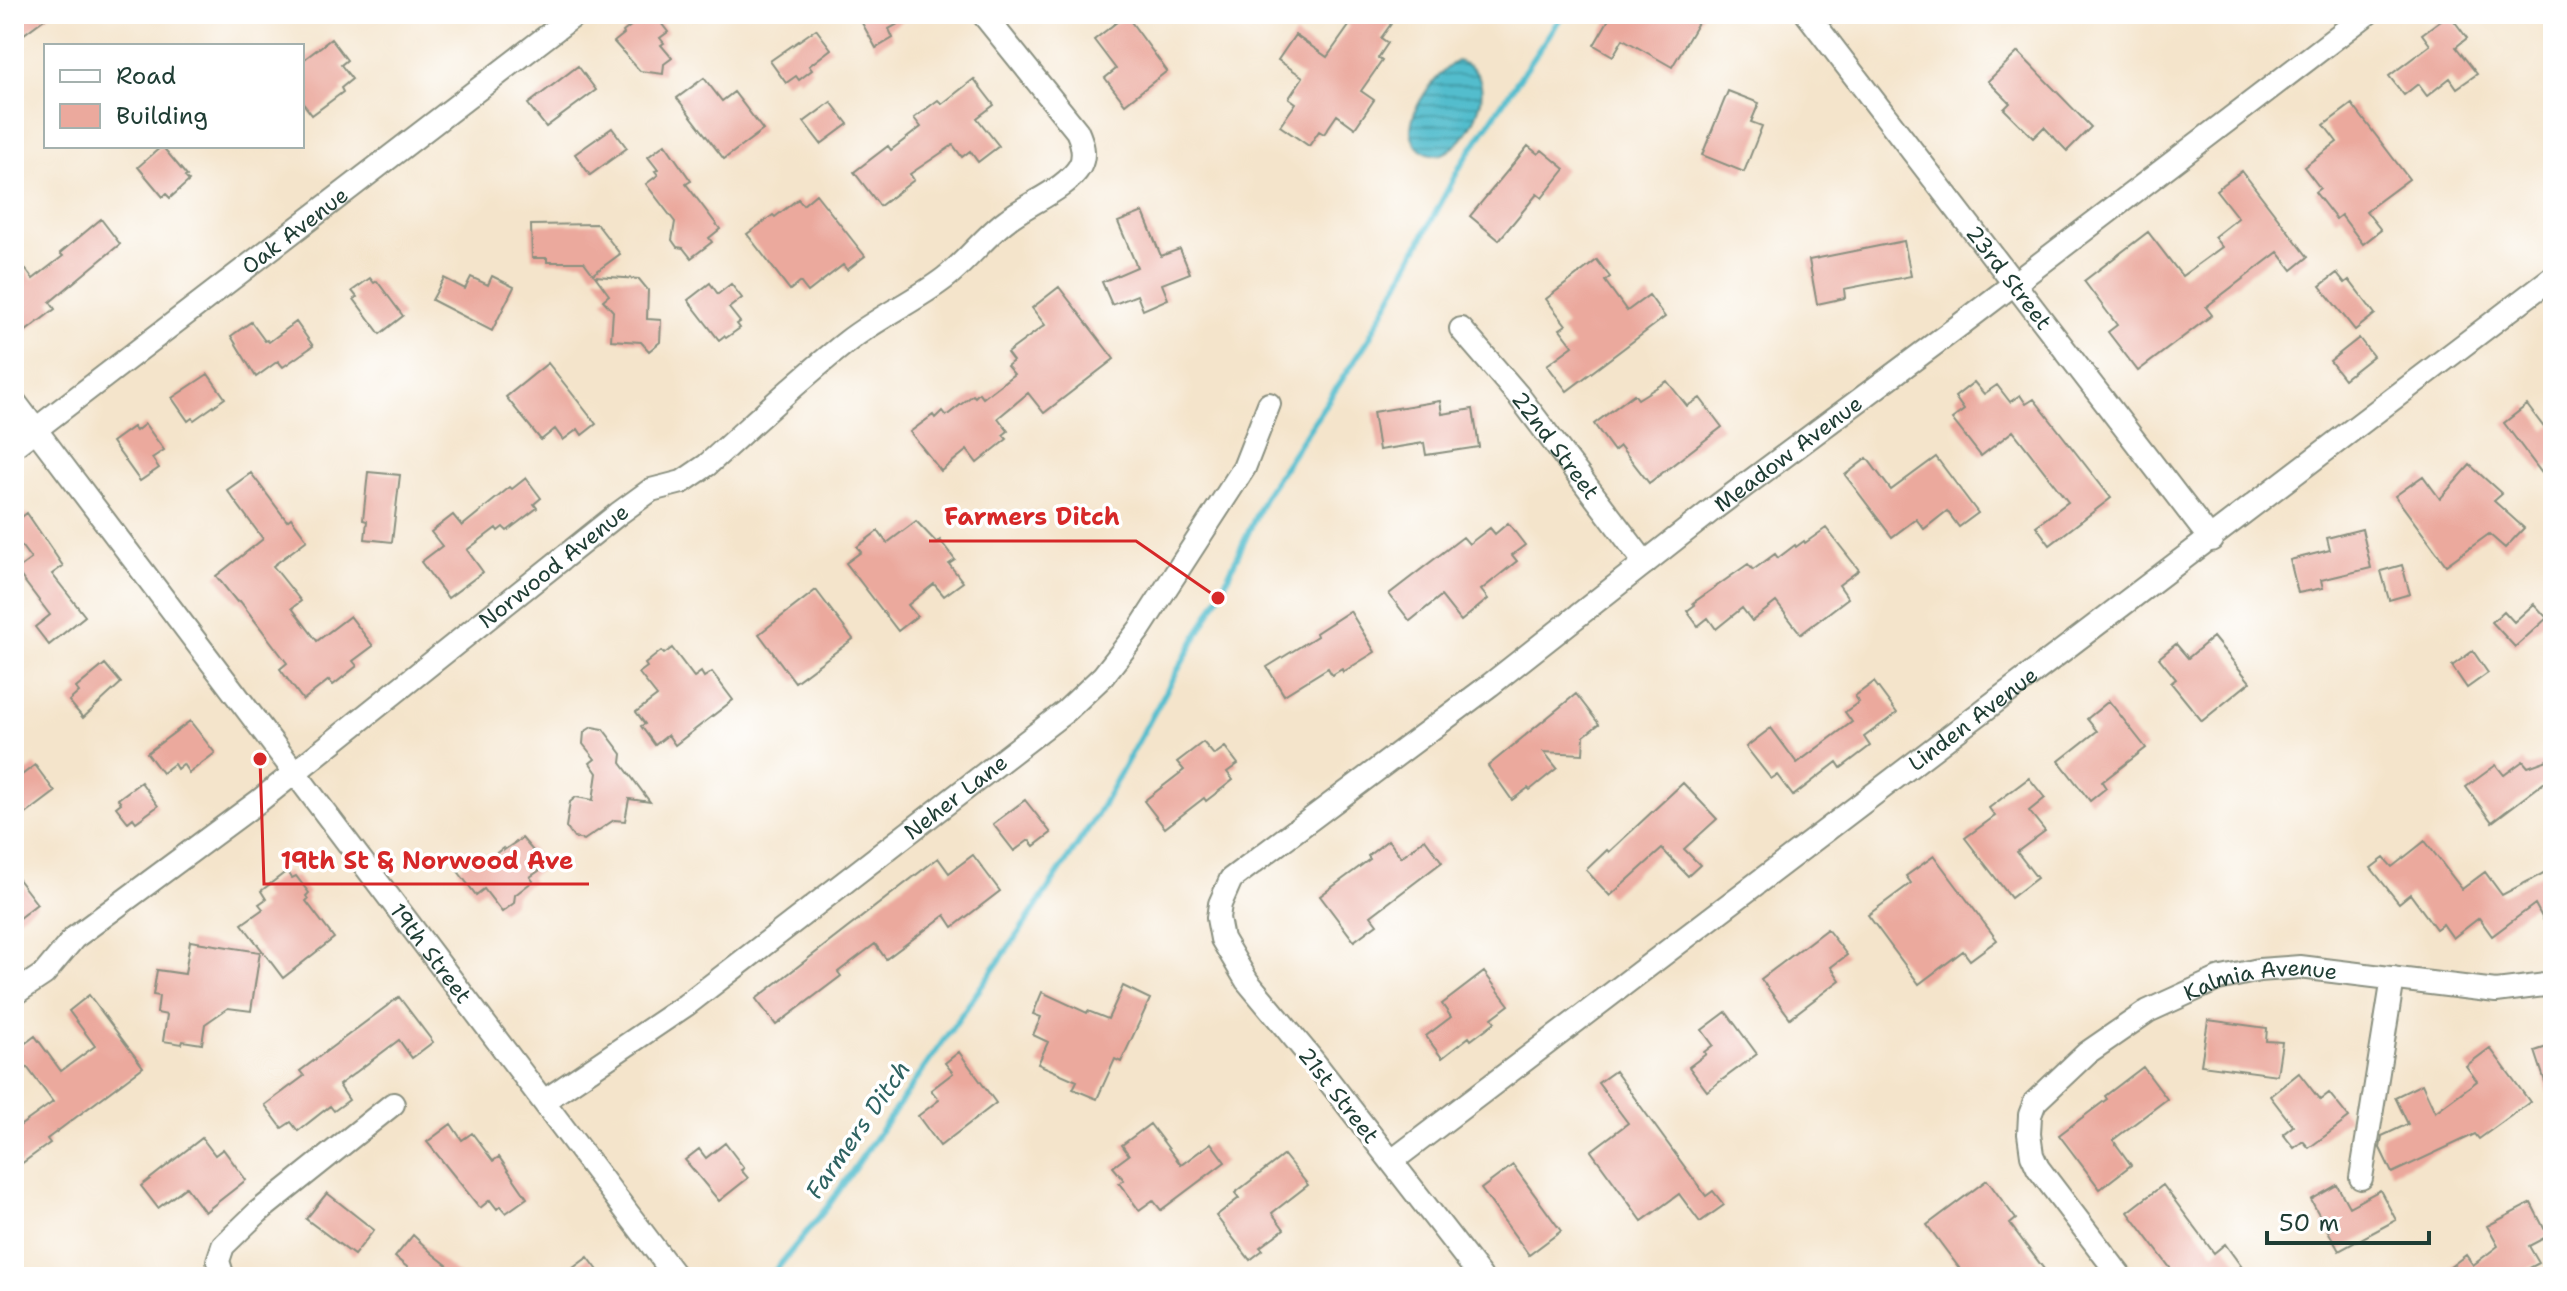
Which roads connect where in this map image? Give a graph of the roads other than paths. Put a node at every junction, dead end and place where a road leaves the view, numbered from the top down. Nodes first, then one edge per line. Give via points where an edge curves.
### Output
1 (576, 14) edge
2 (983, 14) edge
3 (1807, 14) edge
4 (2367, 14) edge
5 (2553, 277) edge
6 (2015, 282) junction
7 (1461, 329) dead end
8 (14, 401) edge
9 (1269, 404) dead end
10 (36, 430) junction
11 (14, 446) edge
12 (2211, 540) junction
13 (1645, 563) junction
14 (295, 773) junction
15 (1220, 904) joint
16 (2393, 978) junction
17 (2553, 984) edge
18 (14, 994) edge
19 (544, 1101) junction
20 (393, 1104) dead end
21 (1392, 1161) junction
22 (2361, 1178) dead end
23 (223, 1277) edge
24 (676, 1277) edge
25 (1481, 1277) edge
26 (2121, 1277) edge

1 - 10 street, Oak Avenue
2 - 14 street, Norwood Avenue via 1077,131 1083,143 1081,165 1070,178 986,236 944,279 849,340 707,465 682,482 651,490 618,514
3 - 6 street, 23rd Street
4 - 6 street, Meadow Avenue
5 - 12 street, Linden Avenue
6 - 12 street, 23rd Street
6 - 13 street, Meadow Avenue
7 - 13 street, 22nd Street via 1518,395
8 - 10 street, 19th Street
9 - 19 street, Neher Lane via 1244,468 1103,676 1066,711 686,1005
10 - 11 street, Oak Avenue
10 - 14 street, 19th Street
12 - 21 street, Linden Avenue
13 - 15 street, Meadow Avenue via 1252,861 1231,879
14 - 18 street, Norwood Avenue via 74,938 44,974
14 - 19 street, 19th Street
15 - 21 street, 21st Street via 1222,939 1247,981
16 - 17 street, Kalmia Avenue via 2496,991
16 - 22 street
16 - 26 street, Kalmia Avenue via 2300,967 2259,970 2200,985 2148,1011 2087,1053 2035,1102 2029,1134 2038,1168
19 - 24 street, 19th Street
20 - 23 street via 223,1246 218,1261
21 - 25 street, 21st Street

